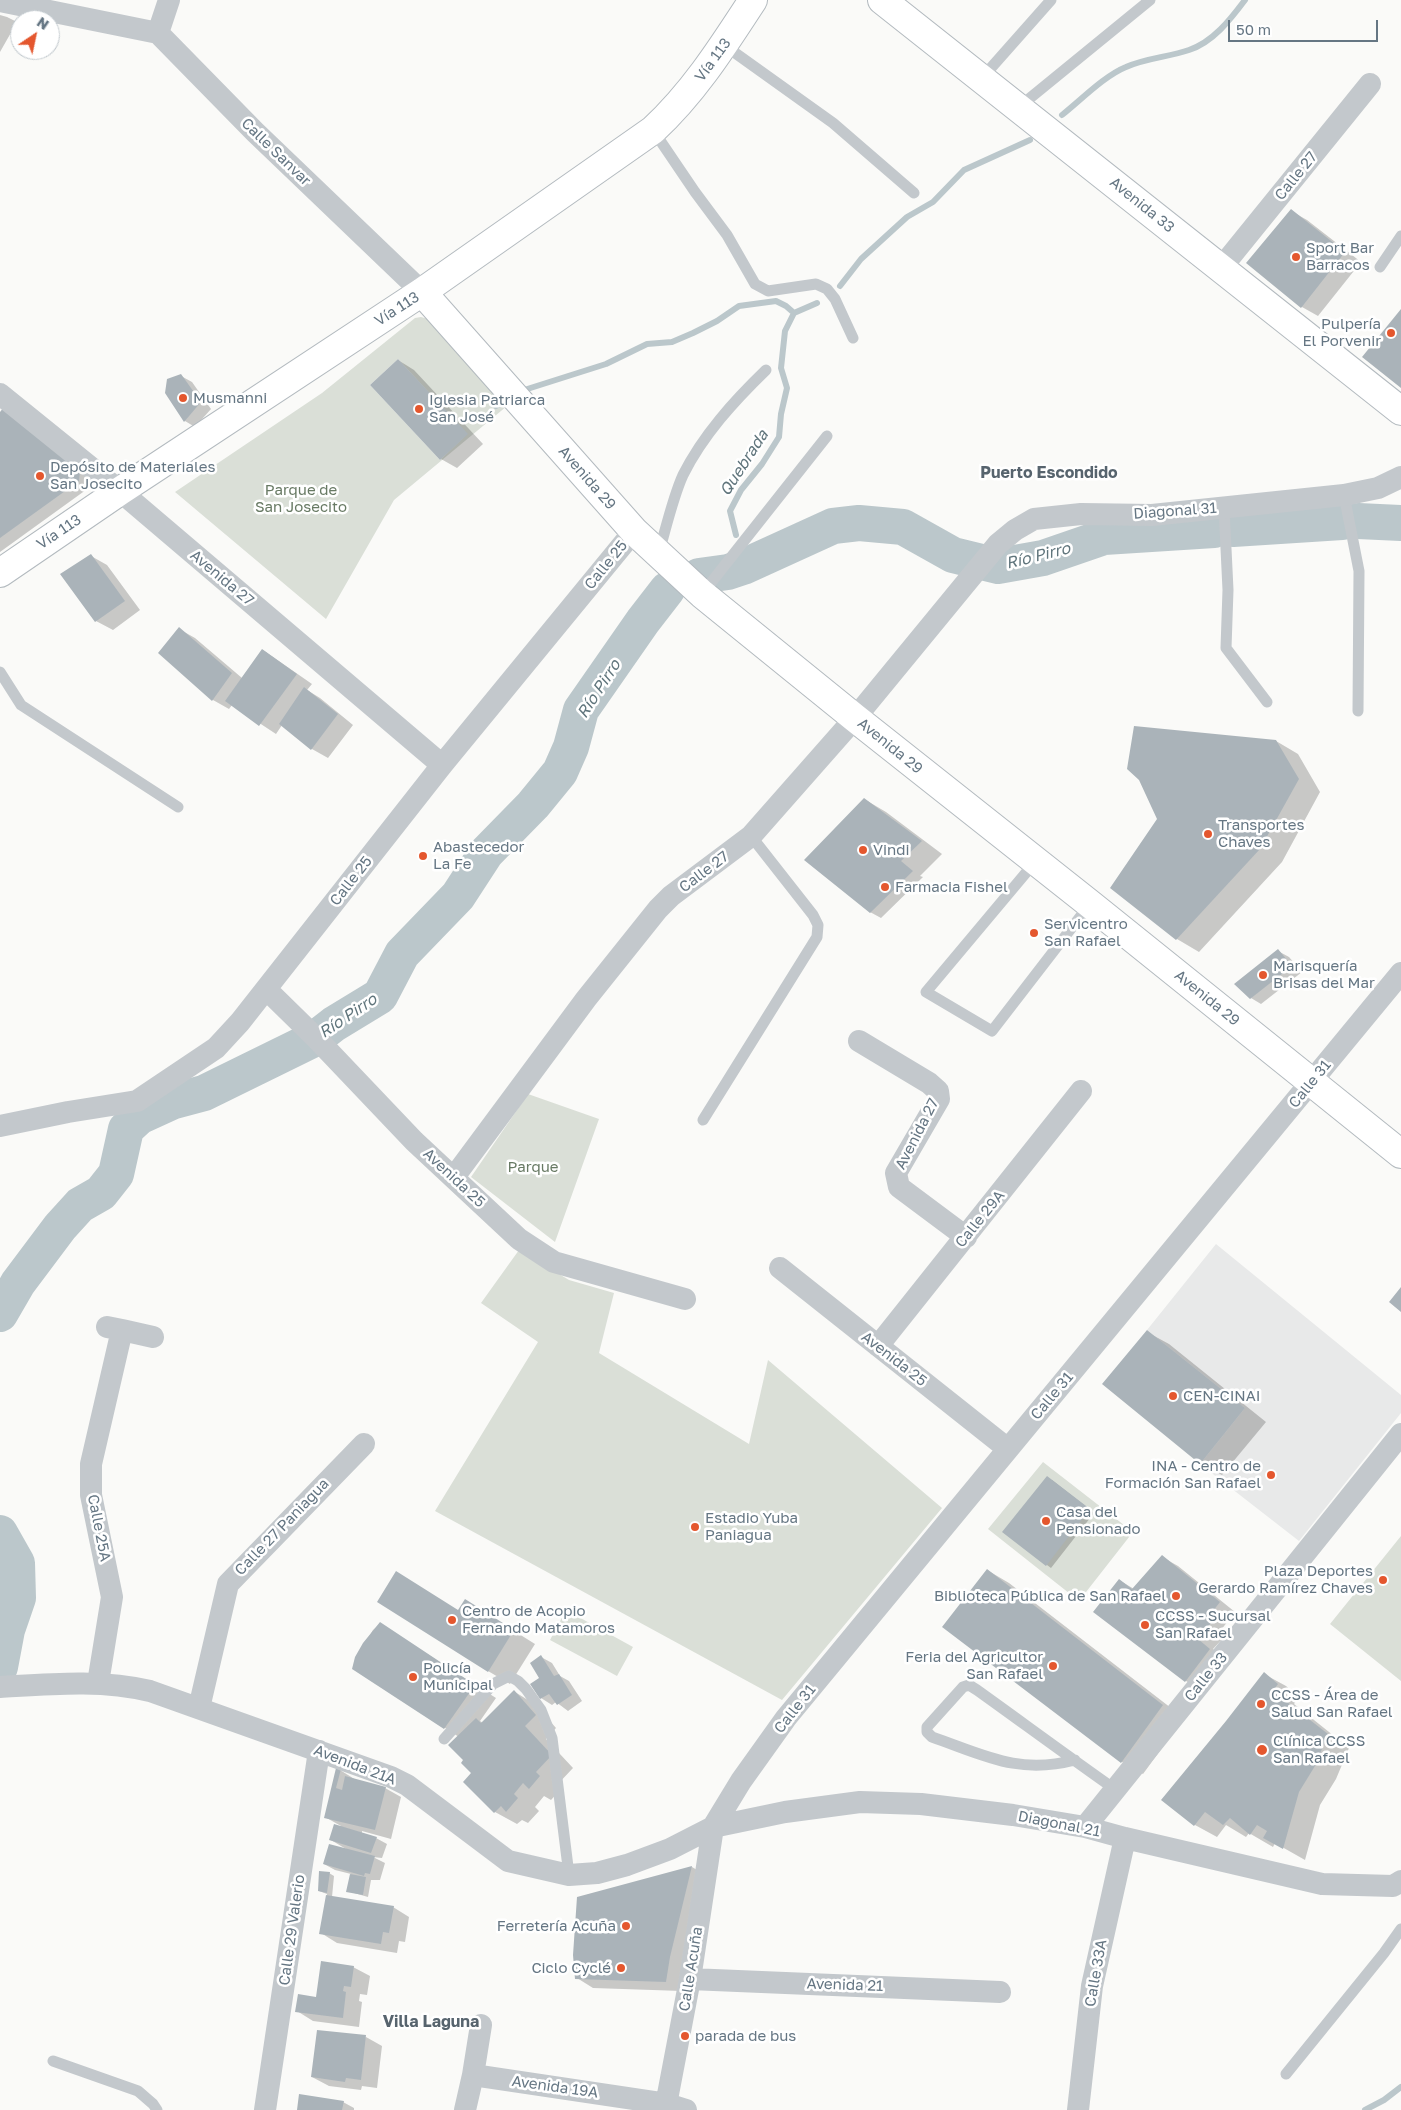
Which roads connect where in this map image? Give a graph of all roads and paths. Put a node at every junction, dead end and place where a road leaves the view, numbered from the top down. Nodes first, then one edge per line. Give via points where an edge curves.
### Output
1 (169, 0) edge
2 (753, 0) edge
3 (882, 0) edge
4 (1051, 0) edge
5 (1150, 0) edge
6 (0, 1) edge
7 (158, 33) junction
8 (724, 45) junction
9 (982, 78) junction
10 (1370, 84) dead end
11 (1019, 107) junction
12 (653, 130) junction
13 (914, 192) dead end
14 (1401, 236) edge
15 (1380, 267) dead end
16 (1221, 268) junction
17 (422, 292) junction
18 (853, 338) dead end
19 (766, 370) dead end
20 (0, 394) edge
21 (1401, 412) edge
22 (827, 436) dead end
23 (1401, 477) edge
24 (120, 491) junction
25 (1344, 495) junction
26 (1224, 507) junction
27 (634, 531) junction
28 (658, 554) junction
29 (0, 573) edge
30 (970, 578) joint
31 (702, 594) junction
32 (0, 672) edge
33 (1267, 702) dead end
34 (1358, 711) dead end
35 (855, 718) junction
36 (442, 765) junction
37 (178, 807) dead end
38 (751, 836) junction
39 (1035, 862) junction
40 (1090, 904) junction
41 (1401, 973) edge
42 (266, 989) junction
43 (858, 1041) dead end
44 (1312, 1082) junction
45 (1081, 1092) dead end
46 (703, 1120) dead end
47 (0, 1126) edge
48 (1401, 1154) edge
49 (454, 1177) junction
50 (966, 1237) junction
51 (780, 1268) dead end
52 (685, 1299) dead end
53 (154, 1337) dead end
54 (878, 1346) junction
55 (1401, 1434) edge
56 (364, 1444) dead end
57 (1008, 1449) junction
58 (98, 1683) junction
59 (0, 1687) edge
60 (199, 1708) junction
61 (444, 1739) dead end
62 (319, 1751) junction
63 (1075, 1760) junction
64 (1116, 1790) junction
65 (713, 1827) junction
66 (1086, 1827) junction
67 (1124, 1838) junction
68 (569, 1875) junction
69 (1401, 1881) edge
70 (1401, 1928) edge
71 (690, 1979) junction
72 (1000, 1992) dead end
73 (481, 2025) dead end
74 (53, 2061) dead end
75 (1286, 2074) dead end
76 (473, 2075) junction
77 (673, 2108) edge
78 (157, 2110) edge
79 (265, 2110) edge
80 (465, 2110) edge
81 (1078, 2110) edge

1 - 7 street
2 - 8 main road, Vía 113
3 - 9 main road, Avenida 33
4 - 9 lane
5 - 11 lane
6 - 7 street
7 - 17 street, Calle Sanvar via 255,132
8 - 12 main road, Vía 113 via 675,110
8 - 13 lane via 833,123
9 - 11 main road, Avenida 33
10 - 16 street, Calle 27
11 - 16 main road, Avenida 33
12 - 17 main road, Vía 113
12 - 18 lane via 727,235 755,284 768,290 816,284 827,289
14 - 15 lane
16 - 21 main road, Avenida 33
17 - 24 main road, Vía 113
17 - 27 main road, Avenida 29
19 - 28 lane via 709,434 683,476
20 - 24 street, Avenida 27
22 - 31 lane
23 - 25 street, Diagonal 31 via 1378,488
24 - 29 main road, Vía 113
24 - 36 street, Avenida 27
25 - 26 street, Diagonal 31
25 - 34 lane via 1359,571
26 - 30 street, Diagonal 31 via 1152,515 1081,514 1034,519 998,544
26 - 33 lane via 1228,590 1226,648
27 - 28 main road, Avenida 29
27 - 36 street, Calle 25
28 - 31 main road, Avenida 29
30 - 35 street, Calle 27
31 - 35 main road, Avenida 29
32 - 37 lane via 21,705
35 - 38 street, Calle 27
35 - 39 main road, Avenida 29
36 - 42 street, Calle 25
38 - 46 lane via 813,915 818,925 817,937
38 - 49 street, Calle 27 via 671,896 658,910 586,999
39 - 40 main road, Avenida 29
39 - 40 lane via 926,992 992,1031
40 - 44 main road, Avenida 29
41 - 44 street, Calle 31
42 - 47 street, Calle 25 via 216,1048 137,1101
42 - 49 street, Avenida 25 via 414,1141
43 - 50 street, Avenida 27 via 938,1091 938,1099 896,1173 896,1179 899,1187
44 - 48 main road, Avenida 29
44 - 57 street, Calle 31
45 - 50 street, Calle 29A
49 - 52 street, Avenida 25 via 519,1239 554,1262
50 - 54 street, Calle 29A
51 - 54 street, Avenida 25
53 - 58 street, Calle 25A via 115,1329 91,1464 91,1494 112,1597
54 - 57 street, Avenida 25
55 - 64 street, Calle 33
56 - 60 street, Calle 27 Paniagua via 228,1584
57 - 65 street, Calle 31 via 786,1718
58 - 59 street, Avenida 21A
58 - 60 street, Avenida 21A via 130,1686
60 - 62 street, Avenida 21A
61 - 68 lane via 493,1684 508,1676 522,1685 541,1710 552,1738
62 - 68 street, Avenida 21A via 406,1785 508,1862
62 - 79 street, Calle 29 Valerio
63 - 63 lane via 969,1685 963,1687 927,1727 932,1737 1009,1764 1053,1766
63 - 64 lane
64 - 66 street, Calle 33
65 - 66 street, Diagonal 21 via 785,1812 860,1802 930,1805
65 - 68 street, Avenida 21A via 627,1866
65 - 71 street, Calle Acuña
66 - 67 street, Diagonal 21
67 - 69 street, Diagonal 21 via 1322,1884 1393,1886
67 - 81 street, Calle 33A via 1092,1986
70 - 75 lane
71 - 72 street, Avenida 21
71 - 77 street, Calle Acuña
73 - 76 street
74 - 78 lane via 138,2091
76 - 77 street, Avenida 19A
76 - 80 street

